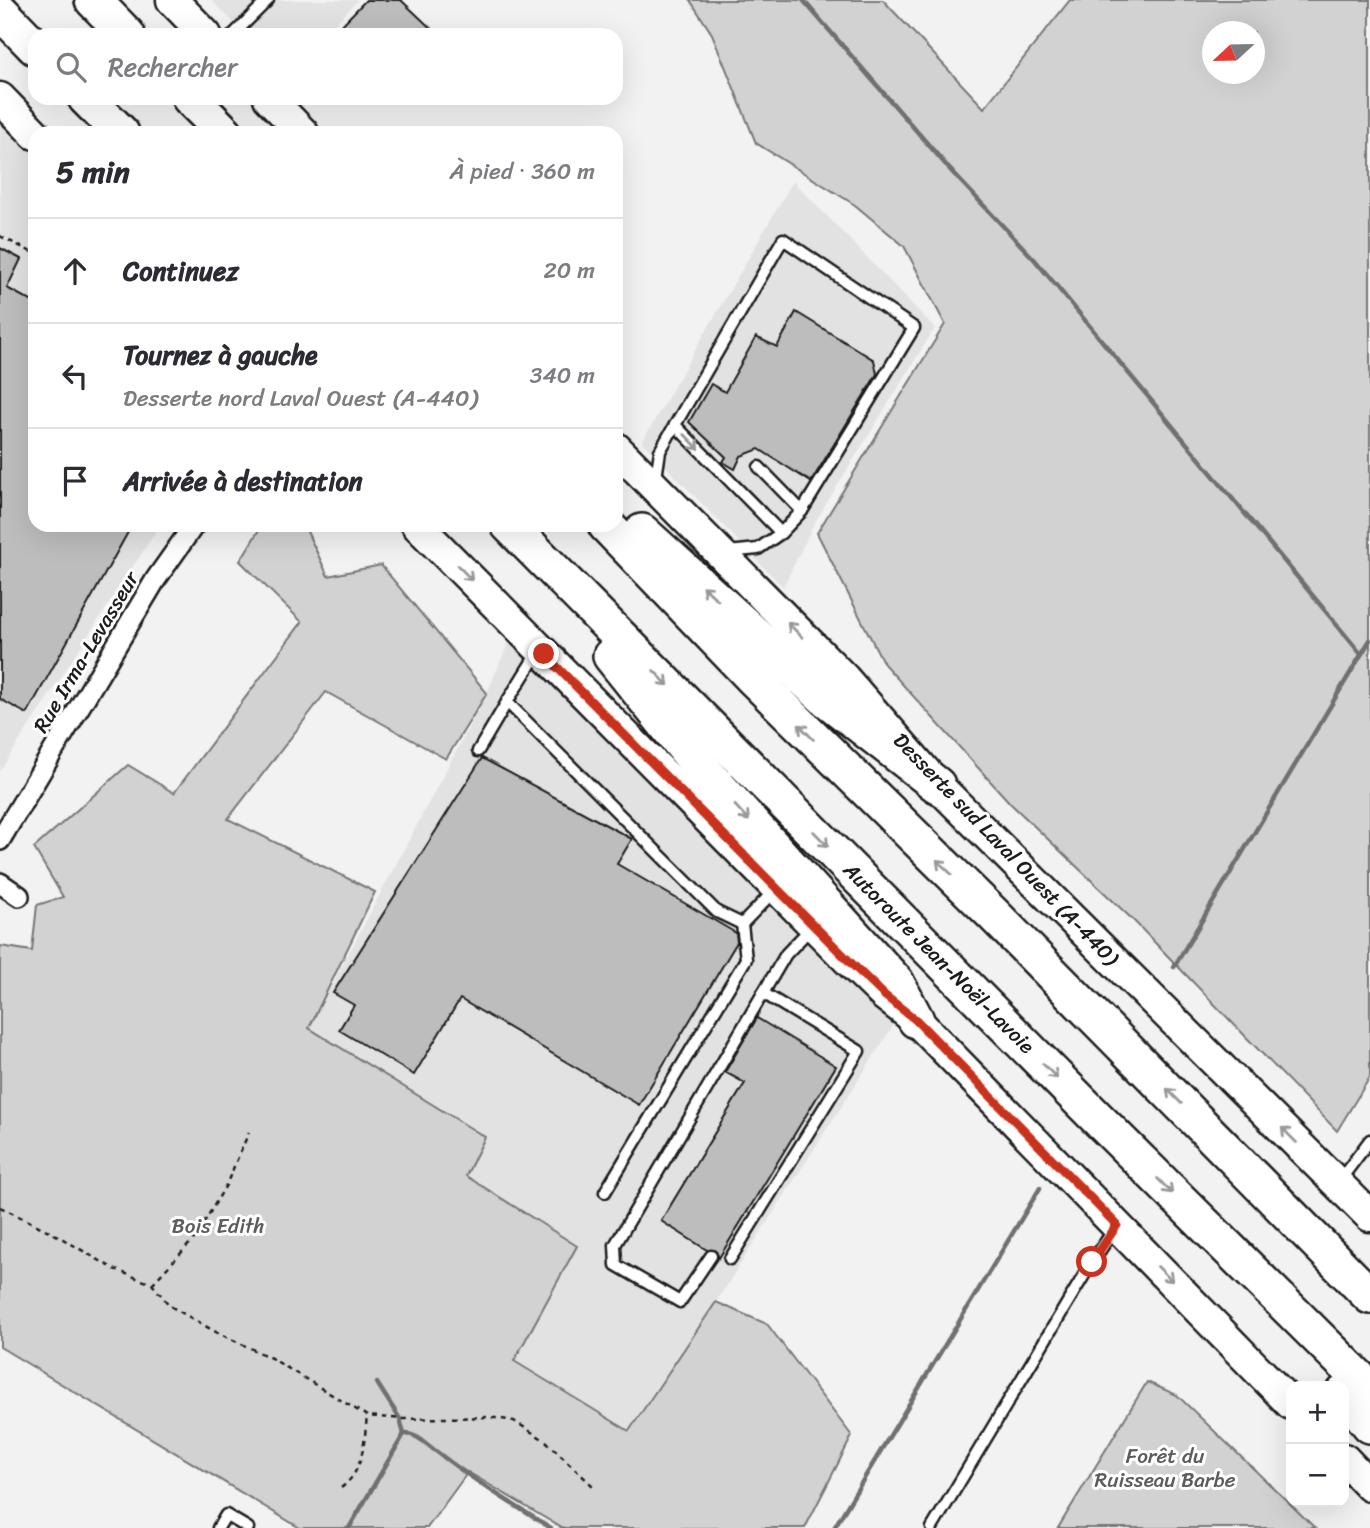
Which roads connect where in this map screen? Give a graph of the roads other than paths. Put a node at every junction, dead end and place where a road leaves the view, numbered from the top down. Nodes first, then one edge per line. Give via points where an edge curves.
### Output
1 (93, 0) edge
2 (172, 0) edge
3 (268, 0) edge
4 (0, 12) edge
5 (120, 28) edge
6 (199, 28) edge
7 (240, 28) edge
8 (28, 40) edge
9 (0, 99) edge
10 (93, 105) edge
11 (197, 105) edge
12 (276, 105) edge
13 (114, 126) edge
14 (218, 126) edge
15 (296, 126) edge
16 (28, 127) edge
17 (676, 425) junction
18 (623, 455) edge
19 (759, 467) dead end
20 (656, 489) junction
21 (802, 511) junction
22 (623, 514) edge
23 (189, 532) edge
24 (424, 532) edge
25 (514, 532) edge
26 (515, 532) edge
27 (613, 532) edge
28 (781, 533) junction
29 (718, 551) junction
30 (540, 650) junction
31 (507, 702) junction
32 (478, 751) dead end
33 (937, 785) junction
34 (0, 840) edge
35 (0, 883) edge
36 (777, 888) junction
37 (19, 896) dead end
38 (742, 924) junction
39 (814, 925) junction
40 (763, 993) junction
41 (916, 1020) junction
42 (1370, 1140) edge
43 (1337, 1183) junction
44 (605, 1192) dead end
45 (1370, 1216) edge
46 (1117, 1225) junction
47 (1312, 1235) junction
48 (1220, 1241) junction
49 (711, 1256) dead end
50 (730, 1259) dead end
51 (1370, 1284) edge
52 (1370, 1296) edge
53 (1334, 1381) edge
54 (1370, 1389) edge
55 (1286, 1399) edge
56 (1349, 1399) edge
57 (1370, 1425) edge
58 (1349, 1464) edge
59 (1370, 1486) edge
60 (218, 1528) edge
61 (248, 1528) edge
62 (932, 1528) edge

1 - 5 highway
2 - 6 main road
3 - 7 lane
4 - 8 highway
9 - 16 main road
10 - 13 highway
11 - 14 highway
12 - 15 main road
17 - 20 lane via 660,451
17 - 21 lane via 783,239 914,328
17 -> 28 lane
18 - 20 main road, Desserte sud Laval Ouest (A-440)
19 - 21 lane
20 - 29 main road, Desserte sud Laval Ouest (A-440)
21 - 28 lane
33 -> 22 highway via 825,698
23 - 34 street, Rue Irma-Levasseur via 156,579
24 -> 30 main road
25 -> 41 highway via 696,762 897,982
26 -> 48 highway, Autoroute Jean-Noël-Lavoie
47 -> 27 highway via 836,762
28 - 29 lane via 758,549
33 -> 29 main road, Desserte sud Laval Ouest (A-440) via 844,678
30 - 31 lane
30 - 36 main road
31 - 32 lane
31 - 38 lane via 717,912
43 -> 33 main road, Desserte sud Laval Ouest (A-440)
35 - 37 street
36 - 38 lane
36 - 39 main road
38 - 44 lane via 746,959
39 - 40 lane via 786,954
39 - 41 main road via 884,995
40 - 49 lane via 615,1245 616,1265 680,1302
40 - 50 lane via 859,1051
41 - 46 main road
42 - 43 lane
43 - 45 main road, Desserte sud Laval Ouest (A-440)
46 -> 55 main road
46 - 62 lane
47 - 51 highway
47 - 52 highway
48 - 53 highway
48 - 54 highway, Autoroute Jean-Noël-Lavoie
56 - 57 highway
58 - 59 main road
60 - 61 lane via 226,1515

